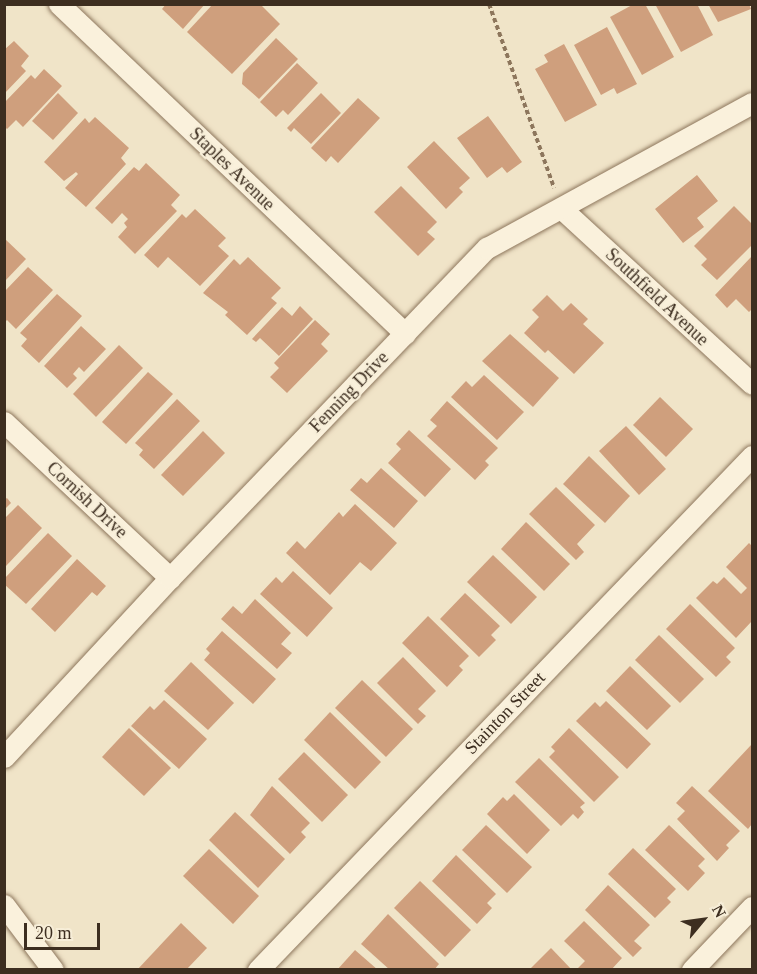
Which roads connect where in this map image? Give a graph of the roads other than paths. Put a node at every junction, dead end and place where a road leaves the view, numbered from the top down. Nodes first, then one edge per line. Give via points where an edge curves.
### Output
1 (59, 4) edge
2 (753, 103) edge
3 (562, 209) junction
4 (405, 334) junction
5 (753, 384) edge
6 (4, 422) edge
7 (753, 456) edge
8 (170, 578) junction
9 (4, 757) edge
10 (4, 905) edge
11 (753, 907) edge
12 (53, 969) edge
13 (258, 969) edge
14 (692, 969) edge

1 - 4 street, Staples Avenue
2 - 3 street, Fenning Drive
3 - 4 street, Fenning Drive via 487,248
3 - 5 street, Southfield Avenue
4 - 8 street, Fenning Drive
6 - 8 street, Cornish Drive
7 - 13 street, Stainton Street
8 - 9 street, Fenning Drive
10 - 12 street
11 - 14 street

